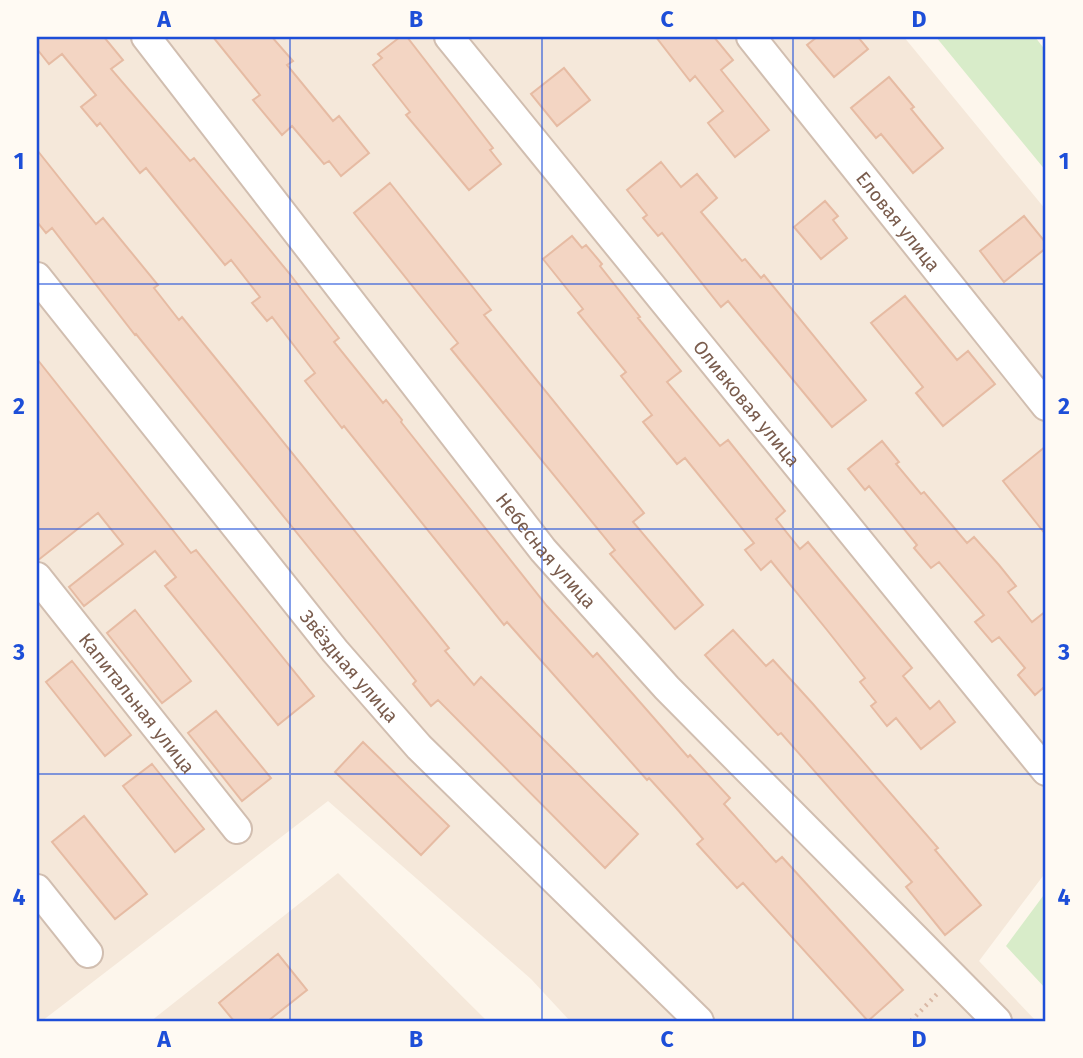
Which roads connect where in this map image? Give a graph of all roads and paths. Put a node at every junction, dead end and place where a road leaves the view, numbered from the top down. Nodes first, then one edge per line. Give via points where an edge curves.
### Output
1 (146, 37) edge
2 (449, 37) edge
3 (751, 37) edge
4 (37, 276) edge
5 (1046, 406) edge
6 (37, 577) edge
7 (1046, 771) edge
8 (237, 829) dead end
9 (37, 889) edge
10 (88, 953) dead end
11 (953, 979) junction
12 (699, 1021) edge
13 (911, 1021) edge
14 (997, 1021) edge

1 - 11 street, Небесная улица via 543,550 667,688
2 - 7 street, Оливковая улица
3 - 5 street, Еловая улица
4 - 12 street, Звёздная улица via 335,651 411,737
6 - 8 street, Капитальная улица
9 - 10 street
11 - 13 path
11 - 14 street, Небесная улица

